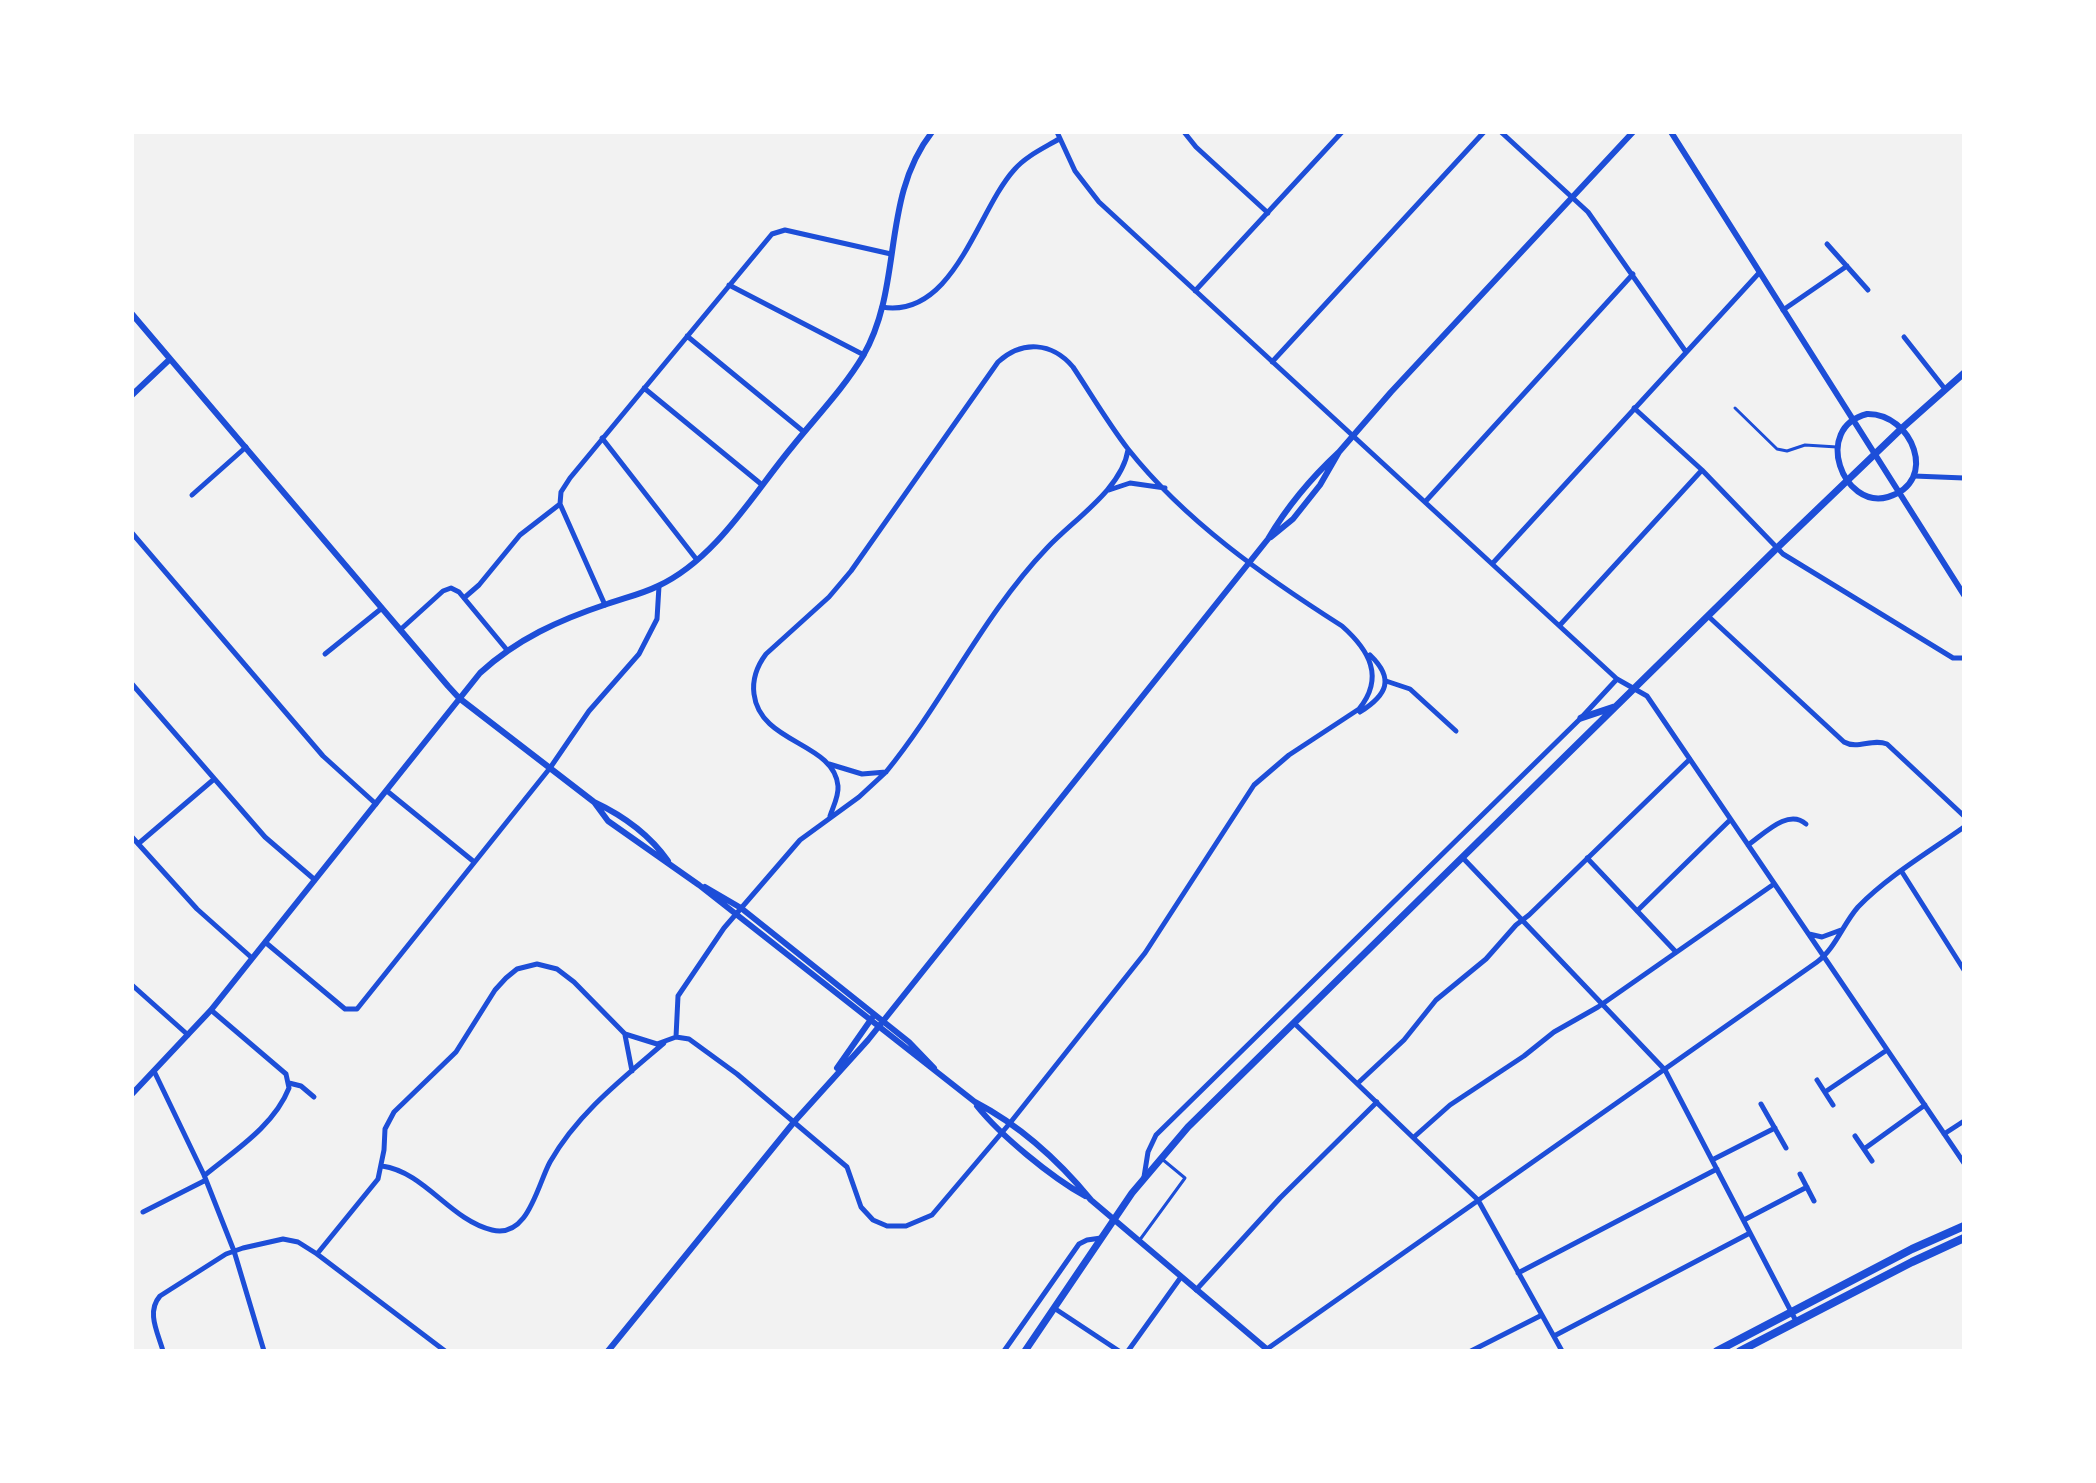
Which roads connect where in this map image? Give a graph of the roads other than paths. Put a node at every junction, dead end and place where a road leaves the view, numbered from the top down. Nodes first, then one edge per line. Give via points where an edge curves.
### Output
1 (931, 132) edge
2 (1184, 132) edge
3 (1342, 132) edge
4 (1484, 132) edge
5 (1501, 132) edge
6 (1633, 132) edge
7 (1671, 132) edge
8 (1058, 135) edge
9 (1573, 197) junction
10 (1268, 213) junction
11 (1827, 244) dead end
12 (891, 254) junction
13 (1847, 266) junction
14 (1759, 273) junction
15 (1633, 274) junction
16 (729, 285) junction
17 (1868, 290) dead end
18 (1195, 291) junction
19 (882, 307) junction
20 (1783, 310) junction
21 (132, 314) edge
22 (687, 336) junction
23 (1904, 337) dead end
24 (1686, 352) junction
25 (864, 355) junction
26 (170, 359) junction
27 (1272, 362) junction
28 (1964, 373) edge
29 (644, 388) junction
30 (1945, 389) junction
31 (132, 395) edge
32 (1634, 408) junction
33 (1735, 408) dead end
34 (1852, 419) junction
35 (1901, 429) junction
36 (804, 432) junction
37 (1353, 436) junction
38 (602, 438) junction
39 (246, 447) junction
40 (1837, 447) junction
41 (1129, 449) junction
42 (1339, 452) junction
43 (1874, 454) junction
44 (1702, 470) junction
45 (1914, 476) junction
46 (1964, 478) edge
47 (1847, 480) junction
48 (761, 484) junction
49 (1165, 488) junction
50 (1899, 492) junction
51 (1104, 493) junction
52 (192, 495) dead end
53 (1425, 502) junction
54 (560, 504) junction
55 (132, 533) edge
56 (1268, 539) junction
57 (1777, 548) junction
58 (697, 560) junction
59 (1250, 562) junction
60 (1492, 564) junction
61 (659, 586) junction
62 (1964, 595) edge
63 (464, 598) junction
64 (605, 605) junction
65 (382, 608) junction
66 (1708, 616) junction
67 (1560, 625) junction
68 (400, 630) junction
69 (507, 650) junction
70 (1366, 651) junction
71 (325, 654) dead end
72 (1964, 658) edge
73 (1617, 679) junction
74 (1386, 681) junction
75 (132, 684) edge
76 (1636, 688) junction
77 (459, 698) junction
78 (1616, 707) junction
79 (1581, 718) junction
80 (1345, 720) junction
81 (1456, 731) dead end
82 (1690, 759) junction
83 (825, 762) junction
84 (550, 768) junction
85 (886, 772) junction
86 (213, 780) junction
87 (387, 791) junction
88 (594, 802) junction
89 (376, 804) junction
90 (830, 816) junction
91 (1964, 816) edge
92 (1730, 820) junction
93 (1806, 824) dead end
94 (1964, 827) edge
95 (132, 837) edge
96 (138, 844) junction
97 (1748, 845) junction
98 (1462, 857) junction
99 (1587, 858) junction
100 (473, 861) junction
101 (670, 864) junction
102 (1902, 872) junction
103 (316, 881) junction
104 (1774, 884) junction
105 (699, 885) junction
106 (741, 908) junction
107 (1637, 911) junction
108 (735, 915) junction
109 (1522, 920) junction
110 (1842, 929) junction
111 (1808, 934) junction
112 (265, 942) junction
113 (1676, 952) junction
114 (1824, 957) junction
115 (252, 958) junction
116 (1964, 970) edge
117 (132, 985) edge
118 (1601, 1003) junction
119 (211, 1010) junction
120 (872, 1012) junction
121 (871, 1021) junction
122 (1294, 1023) junction
123 (881, 1024) junction
124 (625, 1034) junction
125 (189, 1035) junction
126 (676, 1037) junction
127 (665, 1043) junction
128 (1887, 1050) junction
129 (1665, 1070) junction
130 (154, 1071) junction
131 (632, 1071) junction
132 (1817, 1080) dead end
133 (289, 1083) junction
134 (1358, 1083) junction
135 (826, 1084) junction
136 (1825, 1092) junction
137 (132, 1094) edge
138 (314, 1097) dead end
139 (975, 1102) junction
140 (1377, 1102) junction
141 (1761, 1104) dead end
142 (1833, 1105) dead end
143 (1925, 1105) junction
144 (1964, 1121) edge
145 (794, 1122) junction
146 (1006, 1127) junction
147 (1775, 1128) junction
148 (1944, 1134) junction
149 (1855, 1136) dead end
150 (1414, 1137) junction
151 (1786, 1148) dead end
152 (1864, 1149) junction
153 (1160, 1158) junction
154 (1712, 1160) junction
155 (1872, 1161) dead end
156 (1964, 1163) edge
157 (382, 1166) junction
158 (1717, 1169) junction
159 (1800, 1174) dead end
160 (205, 1178) junction
161 (1144, 1178) junction
162 (1807, 1187) junction
163 (1091, 1200) junction
164 (1478, 1200) junction
165 (1814, 1201) dead end
166 (143, 1212) dead end
167 (1113, 1219) junction
168 (1743, 1220) junction
169 (1964, 1226) edge
170 (1750, 1233) junction
171 (1101, 1238) junction
172 (1964, 1238) edge
173 (1139, 1241) junction
174 (234, 1251) junction
175 (317, 1254) junction
176 (1518, 1273) junction
177 (1181, 1277) junction
178 (1196, 1290) junction
179 (1054, 1308) junction
180 (1792, 1312) junction
181 (1542, 1315) junction
182 (1796, 1321) junction
183 (1554, 1336) junction
184 (1268, 1350) edge
185 (163, 1351) edge
186 (264, 1351) edge
187 (445, 1351) edge
188 (608, 1351) edge
189 (1004, 1351) edge
190 (1025, 1351) edge
191 (1119, 1351) edge
192 (1128, 1351) edge
193 (1471, 1351) edge
194 (1562, 1351) edge
195 (1717, 1351) edge
196 (1740, 1351) edge

1 - 12 street via 906,177
2 - 10 street
3 - 10 street
4 - 27 street
5 - 9 street
6 - 9 street
7 - 14 street
8 - 18 street via 1086,189
8 - 19 street via 1014,170 953,271 934,290 906,308
9 - 15 street
9 - 37 street
10 - 18 street
11 - 13 street
12 - 16 street via 778,231
12 - 19 street
13 - 17 street
13 - 20 street
14 - 20 street
14 - 24 street
15 - 24 street
15 - 53 street
16 - 22 street
16 - 25 street
18 - 27 street
19 - 25 street
20 - 34 street
21 - 26 street
22 - 29 street
22 - 36 street
23 - 30 street
24 - 32 street
25 - 36 street
26 - 31 street
26 - 39 street
27 - 37 street
28 - 30 main road
29 - 38 street
29 - 48 street
30 - 35 main road
32 - 44 street
32 - 60 street
33 - 40 lane via 1777,449
34 - 35 street via 1879,414
34 - 40 street via 1841,431
34 - 43 street
35 - 43 main road
35 - 45 street via 1915,451
36 - 48 street
37 - 42 street
37 - 53 street
38 - 54 street via 561,492
38 - 58 street
39 - 52 street
39 - 65 street
40 - 47 street
41 - 49 street
41 - 51 street via 1122,472
41 - 83 street via 1061,355 1030,346 998,362 851,571 759,665 754,692 762,717
42 - 56 street via 1311,478
42 - 56 street via 1293,519
43 - 47 main road
43 - 50 street
44 - 57 street
44 - 67 street
45 - 46 street
45 - 50 street
47 - 50 street via 1869,497
47 - 57 main road
48 - 58 street
49 - 51 street via 1130,483
49 - 59 street
50 - 62 street
51 - 85 street via 1009,591
53 - 60 street
54 - 63 street via 520,535
54 - 64 street
55 - 89 street via 323,756
56 - 59 street
57 - 66 main road
57 - 72 street via 1947,655
58 - 61 street
59 - 70 street via 1342,626
59 - 123 street
60 - 67 street
61 - 64 street
61 - 84 street via 659,611 648,639
63 - 68 street via 447,589
63 - 69 street
64 - 69 street via 538,631
65 - 68 street
65 - 71 street
66 - 76 main road
66 - 91 street via 1844,742 1887,744
67 - 73 street
68 - 77 street
69 - 77 street
70 - 74 street via 1382,667
70 - 80 street via 1372,673 1367,699
73 - 76 street
73 - 79 street
74 - 80 street via 1377,700
74 - 81 street via 1410,689
75 - 86 street
76 - 78 main road
76 - 82 street via 1649,698
77 - 84 street
77 - 87 street
78 - 79 main road
78 - 98 main road
79 - 161 street via 1156,1135
80 - 146 street via 1289,755 1254,785 1145,953
82 - 92 street
82 - 99 street
83 - 85 street via 855,773
83 - 90 street via 838,787
84 - 88 street
84 - 100 street
85 - 90 street
86 - 96 street
86 - 103 street via 265,837
87 - 89 street
87 - 100 street
88 - 101 street via 608,821
88 - 101 street via 655,842
89 - 103 street
90 - 106 street via 800,840
92 - 97 street
92 - 107 street
93 - 97 street via 1786,819
94 - 102 street
95 - 96 street
96 - 115 street via 197,909
97 - 104 street
98 - 109 street
98 - 122 main road
99 - 107 street
99 - 109 street
100 - 112 street via 357,1009 345,1009
101 - 105 street
102 - 110 street via 1860,906
102 - 116 street
103 - 112 street
104 - 111 street
104 - 113 street
105 - 106 street
105 - 108 street
106 - 108 street
106 - 120 street
107 - 113 street
108 - 121 street
108 - 126 street via 681,989
109 - 118 street
109 - 134 street
110 - 111 street via 1827,936
110 - 114 street
111 - 114 street
112 - 115 street
113 - 118 street
114 - 128 street
114 - 129 street
115 - 119 street
117 - 125 street
118 - 129 street
118 - 150 street via 1450,1105
119 - 125 street
119 - 133 street via 286,1074
120 - 121 street
120 - 123 street
121 - 123 street
121 - 135 street
122 - 134 street
122 - 153 main road
123 - 135 street
123 - 139 street
124 - 127 street
124 - 131 street
124 - 157 street via 557,969 537,964 517,969 495,990 456,1052 394,1112 384,1136
125 - 130 street
126 - 127 street
126 - 145 street via 695,1043
127 - 131 street
128 - 136 street
128 - 143 street
129 - 154 street
129 - 164 street
130 - 137 street
130 - 160 street
131 - 157 street via 572,1128 527,1214 513,1228 494,1231 472,1222 403,1172
132 - 136 street
133 - 138 street
133 - 160 street via 262,1126
134 - 140 street
135 - 145 street
136 - 142 street
139 - 146 street
139 - 146 street
140 - 150 street
140 - 178 street
141 - 147 street
143 - 148 street
143 - 152 street
144 - 148 street
145 - 146 street via 847,1167 867,1214 878,1223 897,1226 932,1215
145 - 188 street
146 - 163 street via 1065,1184
146 - 163 street via 1072,1177
147 - 151 street
147 - 154 street
148 - 156 street
149 - 152 street
150 - 164 street
152 - 155 street
153 - 161 main road
153 - 173 lane via 1185,1178
154 - 158 street
157 - 175 street via 373,1187
158 - 168 street
158 - 176 street
159 - 162 street
160 - 166 street
160 - 174 street
161 - 167 main road
162 - 165 street
162 - 168 street
163 - 167 street
164 - 176 street
164 - 184 street
167 - 171 main road
167 - 173 street
168 - 170 street
169 - 180 main road
170 - 180 street
170 - 183 street
171 - 179 main road
171 - 189 street via 1079,1244
172 - 182 main road
173 - 177 street
174 - 175 street via 283,1239
174 - 185 street via 157,1299 153,1316
174 - 186 street
175 - 187 street
176 - 181 street
177 - 178 street
177 - 192 street
178 - 184 street
179 - 190 main road
179 - 191 street
180 - 182 street
180 - 195 main road
181 - 183 street
181 - 193 street
182 - 196 main road
183 - 194 street

